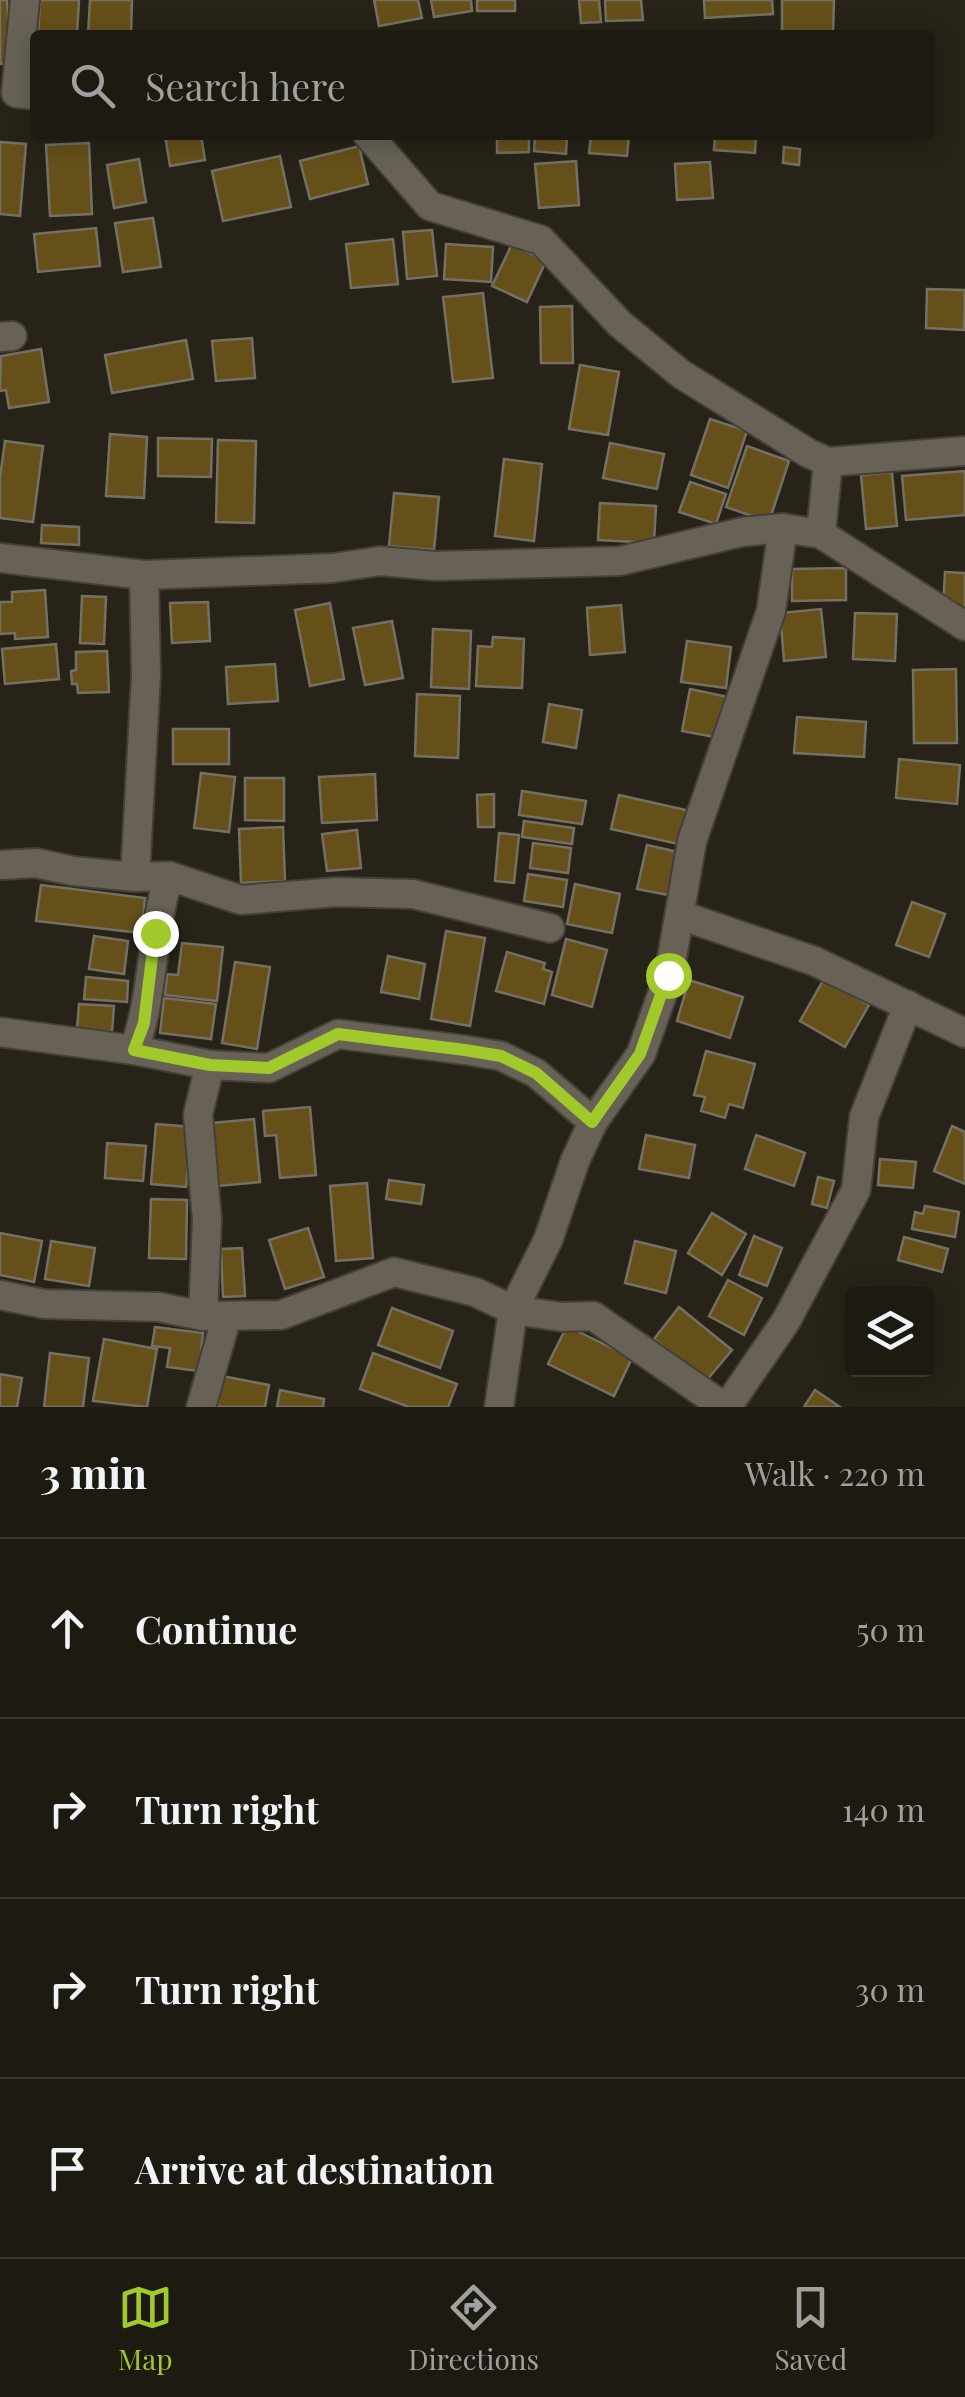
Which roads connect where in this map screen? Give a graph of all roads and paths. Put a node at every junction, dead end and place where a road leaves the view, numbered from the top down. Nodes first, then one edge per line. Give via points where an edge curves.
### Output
1 (25, 0) edge
2 (17, 93) edge
3 (372, 140) edge
4 (965, 451) edge
5 (828, 462) junction
6 (783, 528) junction
7 (822, 534) junction
8 (0, 558) edge
9 (144, 575) junction
10 (965, 626) edge
11 (0, 865) edge
12 (168, 876) junction
13 (135, 878) junction
14 (680, 915) junction
15 (550, 928) dead end
16 (908, 1005) junction
17 (0, 1032) edge
18 (965, 1033) edge
19 (134, 1050) junction
20 (210, 1065) junction
21 (592, 1122) junction
22 (0, 1295) edge
23 (513, 1310) junction
24 (215, 1316) junction
25 (201, 1407) edge
26 (499, 1407) edge
27 (726, 1407) edge

1 - 2 street
3 - 5 street via 430,206 541,240 620,324 681,374
4 - 5 street
5 - 7 street
6 - 7 street
6 - 9 street via 620,561 380,561
6 - 14 street via 771,611 692,841
7 - 10 street
8 - 9 street
9 - 13 street
11 - 13 street via 36,863
12 - 13 street
12 - 15 street via 241,900 413,894
12 - 19 street
14 - 16 street via 814,962
14 - 21 street via 668,975 640,1054
16 - 18 street
16 - 27 street via 864,1116 856,1190 786,1321
17 - 19 street
19 - 20 street
20 - 21 street via 269,1068 338,1034 465,1050 501,1056 536,1073
20 - 24 street via 198,1114
21 - 23 street via 548,1240
22 - 24 street
23 - 24 street via 476,1292 394,1272 282,1315
23 - 26 street
23 - 27 street via 593,1316
24 - 25 street

